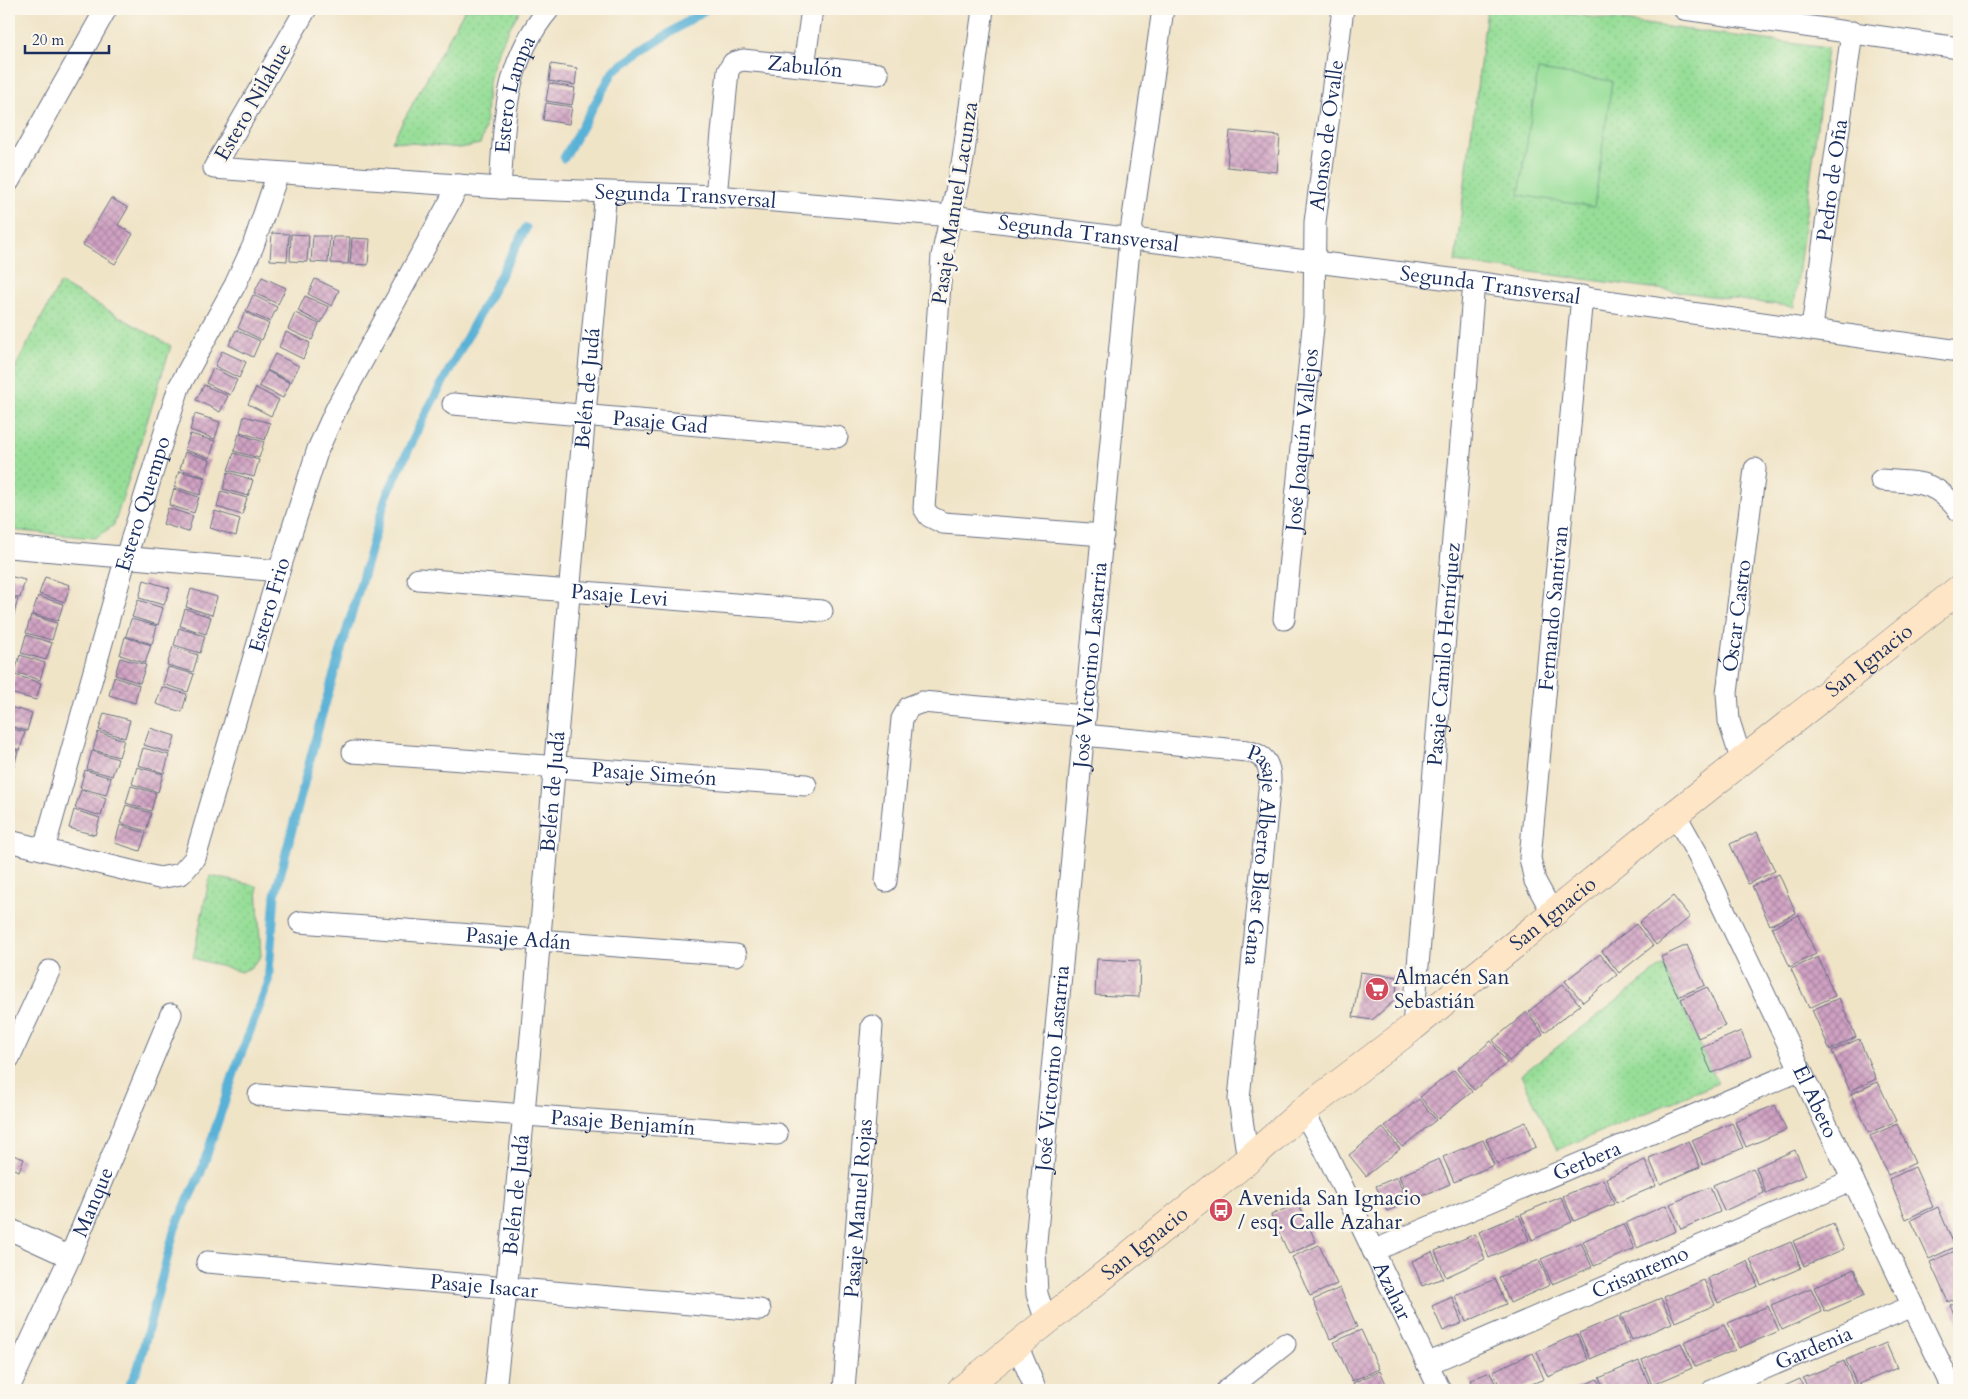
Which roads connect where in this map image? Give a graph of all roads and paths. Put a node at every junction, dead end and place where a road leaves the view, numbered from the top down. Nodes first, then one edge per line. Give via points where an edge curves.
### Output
1 (106, 9) edge
2 (306, 9) edge
3 (549, 9) edge
4 (812, 9) edge
5 (983, 9) edge
6 (1163, 9) edge
7 (1343, 9) edge
8 (1684, 9) edge
9 (1852, 32) junction
10 (1959, 48) edge
11 (804, 66) junction
12 (878, 74) dead end
13 (214, 168) joint
14 (278, 172) junction
15 (9, 181) edge
16 (460, 185) junction
17 (500, 188) junction
18 (606, 193) junction
19 (716, 196) junction
20 (951, 216) junction
21 (1130, 238) junction
22 (1315, 261) junction
23 (1474, 282) junction
24 (1582, 296) junction
25 (1812, 328) junction
26 (1959, 351) edge
27 (453, 404) dead end
28 (583, 416) junction
29 (837, 437) dead end
30 (1756, 469) dead end
31 (1881, 480) dead end
32 (1959, 511) edge
33 (1102, 535) junction
34 (9, 547) edge
35 (126, 557) junction
36 (279, 571) junction
37 (418, 579) dead end
38 (1959, 589) edge
39 (568, 591) junction
40 (822, 611) dead end
41 (1284, 619) dead end
42 (1085, 726) junction
43 (353, 752) dead end
44 (1742, 762) junction
45 (553, 766) junction
46 (806, 785) dead end
47 (1675, 814) junction
48 (9, 840) edge
49 (44, 849) junction
50 (886, 881) dead end
51 (1553, 914) junction
52 (300, 922) dead end
53 (540, 940) junction
54 (736, 955) dead end
55 (49, 971) dead end
56 (171, 1014) dead end
57 (872, 1026) dead end
58 (1413, 1027) junction
59 (9, 1058) edge
60 (1801, 1070) junction
61 (259, 1095) dead end
62 (1303, 1112) junction
63 (523, 1115) junction
64 (777, 1134) dead end
65 (1248, 1160) junction
66 (1853, 1180) junction
67 (9, 1229) edge
68 (1373, 1251) junction
69 (70, 1257) junction
70 (207, 1262) dead end
71 (507, 1288) junction
72 (1913, 1306) junction
73 (760, 1310) dead end
74 (1046, 1322) junction
75 (1285, 1344) dead end
76 (1017, 1345) junction
77 (1427, 1364) junction
78 (9, 1388) edge
79 (495, 1390) edge
80 (844, 1390) edge
81 (961, 1390) edge
82 (1036, 1390) edge
83 (1227, 1390) edge
84 (1440, 1390) edge
85 (1713, 1390) edge
86 (1953, 1390) edge

1 - 15 street
2 - 13 street, Estero Nilahue
3 - 17 street, Estero Lampa via 526,40 508,88
4 - 11 street
5 - 20 street, Pasaje Manuel Lacunza via 963,159
6 - 21 street, José Victorino Lastarria
7 - 22 street, Alonso de Ovalle via 1315,222
8 - 9 street
9 - 10 street
9 - 25 street, Pedro de Oña
11 - 12 street, Zabulón
11 - 19 street, Zabulón via 743,60 733,63 728,71
13 - 14 street, Segunda Transversal
14 - 16 street, Segunda Transversal
14 - 35 street, Estero Quempo via 253,246 235,285 178,387
16 - 17 street, Segunda Transversal
16 - 36 street, Estero Frio via 325,432
17 - 18 street, Segunda Transversal
18 - 19 street, Segunda Transversal
18 - 28 street, Belén de Judá
19 - 20 street, Segunda Transversal
20 - 21 street, Segunda Transversal
20 - 33 street, Pasaje Manuel Lacunza via 942,256 924,508 929,516 943,522
21 - 22 street, Segunda Transversal
21 - 33 street, José Victorino Lastarria
22 - 23 street, Segunda Transversal
22 - 41 street, José Joaquín Vallejos via 1314,317
23 - 24 street, Segunda Transversal
23 - 58 street, Pasaje Camilo Henríquez
24 - 25 street, Segunda Transversal
24 - 51 street, Fernando Santivan via 1530,858 1535,881
25 - 26 street, Segunda Transversal
27 - 28 street, Pasaje Gad
28 - 29 street, Pasaje Gad
28 - 39 street, Belén de Judá
30 - 44 street, Óscar Castro via 1727,693 1729,721
31 - 32 street via 1932,486 1949,498
33 - 42 street, José Victorino Lastarria
34 - 35 street
35 - 36 street
35 - 49 street, Estero Quempo
36 - 49 street, Estero Frio via 195,858 181,874 159,878
37 - 39 street, Pasaje Levi
38 - 44 main road, San Ignacio
39 - 40 street, Pasaje Levi
39 - 45 street, Belén de Judá
42 - 50 street via 922,702 909,707 902,719
42 - 65 street, Pasaje Alberto Blest Gana via 1247,751 1258,754 1269,766 1239,1099
42 - 74 street, José Victorino Lastarria via 1035,1252 1037,1294
43 - 45 street, Pasaje Simeón
44 - 47 main road, San Ignacio
45 - 46 street, Pasaje Simeón
45 - 53 street, Belén de Judá
47 - 51 main road, San Ignacio
47 - 60 street, El Abeto via 1698,855
48 - 49 street, Estero Frio
51 - 58 main road, San Ignacio
52 - 53 street, Pasaje Adán
53 - 54 street, Pasaje Adán
53 - 63 street, Belén de Judá
55 - 59 street
56 - 69 street, Manque
57 - 80 street, Pasaje Manuel Rojas
58 - 62 main road, San Ignacio
60 - 66 street, El Abeto
60 - 68 street, Gerbera
61 - 63 street, Pasaje Benjamín
62 - 65 main road, San Ignacio
62 - 68 street, Azahar via 1325,1150
63 - 64 street, Pasaje Benjamín
63 - 71 street, Belén de Judá
65 - 74 main road, San Ignacio
66 - 72 street, El Abeto
66 - 77 street, Crisantemo
67 - 69 street
68 - 77 street, Azahar
69 - 78 street, Manque
70 - 71 street, Pasaje Isacar
71 - 73 street, Pasaje Isacar
71 - 79 street, Belén de Judá
72 - 85 street, Gardenia
72 - 86 street, El Abeto
74 - 76 main road, San Ignacio
75 - 83 street
76 - 81 main road, San Ignacio
76 - 82 street
77 - 84 street, Azahar

